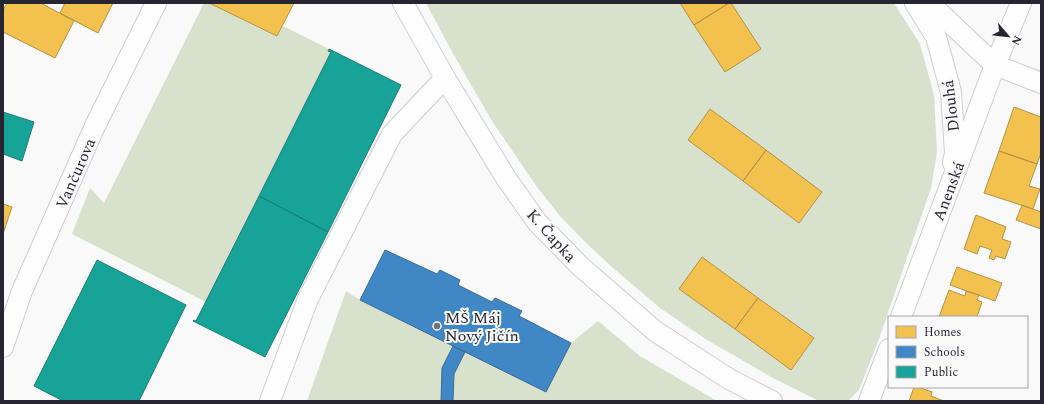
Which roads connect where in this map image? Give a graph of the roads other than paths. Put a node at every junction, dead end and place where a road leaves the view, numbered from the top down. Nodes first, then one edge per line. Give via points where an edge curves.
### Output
1 (156, 3) edge
2 (403, 3) edge
3 (915, 3) edge
4 (929, 3) edge
5 (1021, 3) edge
6 (995, 65) junction
7 (445, 78) junction
8 (1041, 83) edge
9 (948, 192) junction
10 (901, 316) edge
11 (3, 347) edge
12 (888, 352) edge
13 (270, 401) edge
14 (772, 401) edge
15 (869, 401) edge

1 - 11 street, Vančurova via 95,126 22,291
2 - 7 street, K. Čapka
3 - 9 street, Dlouhá via 936,37 951,92 955,153
4 - 6 street
5 - 6 street, Anenská
6 - 8 street
6 - 9 street, Anenská
7 - 13 street via 392,134 308,299
7 - 14 street, K. Čapka via 506,178 537,222 580,266 655,331 729,379
9 - 10 street, Anenská
12 - 15 street

